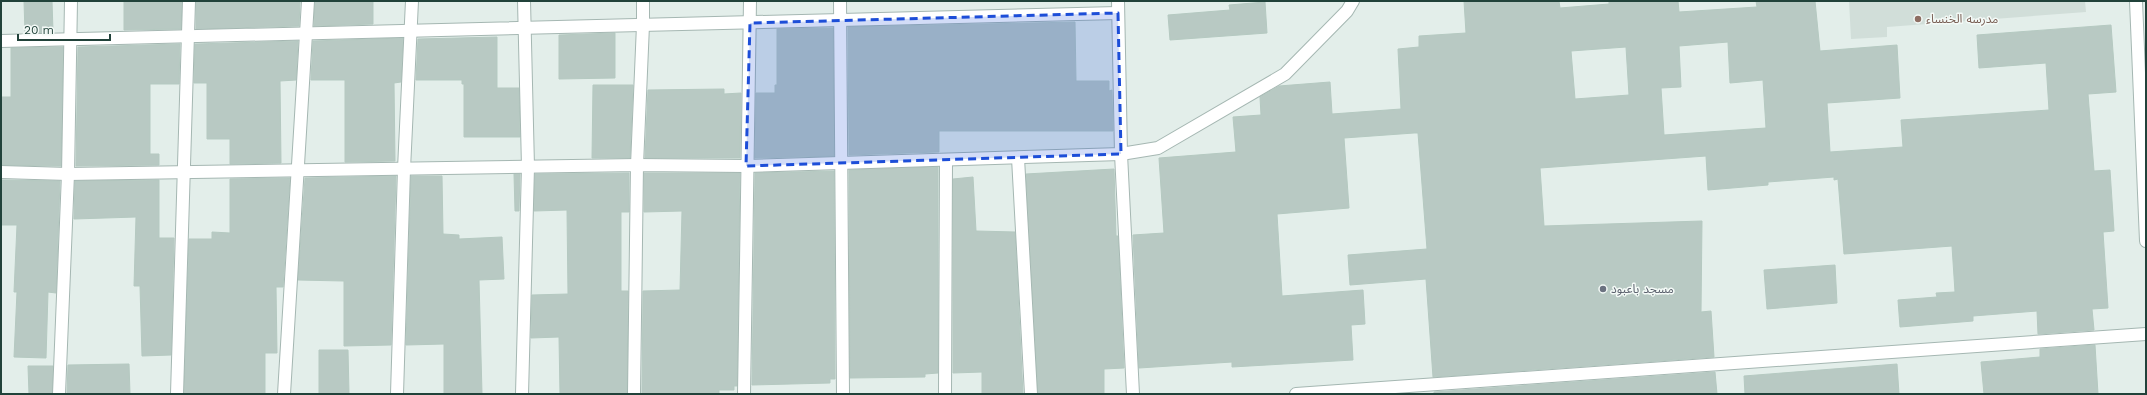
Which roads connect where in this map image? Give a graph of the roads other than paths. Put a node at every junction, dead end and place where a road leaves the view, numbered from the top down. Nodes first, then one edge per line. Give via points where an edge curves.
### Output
1 (71, 1) edge
2 (189, 1) edge
3 (308, 1) edge
4 (412, 1) edge
5 (524, 1) edge
6 (642, 1) edge
7 (750, 1) edge
8 (840, 1) edge
9 (1353, 1) edge
10 (2136, 1) edge
11 (1118, 7) edge
12 (840, 20) junction
13 (750, 23) junction
14 (643, 25) junction
15 (524, 28) junction
16 (411, 31) junction
17 (307, 34) junction
18 (188, 37) junction
19 (72, 39) junction
20 (1, 41) edge
21 (1121, 154) junction
22 (1018, 158) junction
23 (946, 160) junction
24 (841, 163) junction
25 (637, 165) junction
26 (746, 166) junction
27 (528, 167) junction
28 (404, 169) junction
29 (1, 172) edge
30 (298, 172) junction
31 (182, 173) junction
32 (68, 174) junction
33 (2146, 241) edge
34 (2146, 334) edge
35 (59, 394) edge
36 (177, 394) edge
37 (284, 394) edge
38 (397, 394) edge
39 (522, 394) edge
40 (634, 394) edge
41 (744, 394) edge
42 (843, 394) edge
43 (945, 394) edge
44 (1031, 394) edge
45 (1133, 394) edge
46 (1296, 394) edge

1 - 19 street
2 - 18 street
3 - 17 street
4 - 16 street
5 - 15 street
6 - 14 street
7 - 13 street
8 - 12 street
9 - 21 street via 1347,11 1285,74 1158,148
10 - 33 street
11 - 12 street
11 - 21 street
12 - 13 street
12 - 24 street
13 - 14 street
13 - 26 street
14 - 15 street
14 - 25 street
15 - 16 street
15 - 27 street
16 - 17 street
16 - 28 street
17 - 18 street
17 - 30 street
18 - 19 street
18 - 31 street
19 - 20 street
19 - 32 street
21 - 22 street
21 - 45 street
22 - 23 street
22 - 44 street
23 - 24 street
23 - 43 street
24 - 26 street
24 - 42 street
25 - 26 street
25 - 27 street
25 - 40 street
26 - 41 street
27 - 28 street
27 - 39 street
28 - 30 street
28 - 38 street
29 - 32 street
30 - 31 street
30 - 37 street
31 - 32 street
31 - 36 street
32 - 35 street
34 - 46 street

